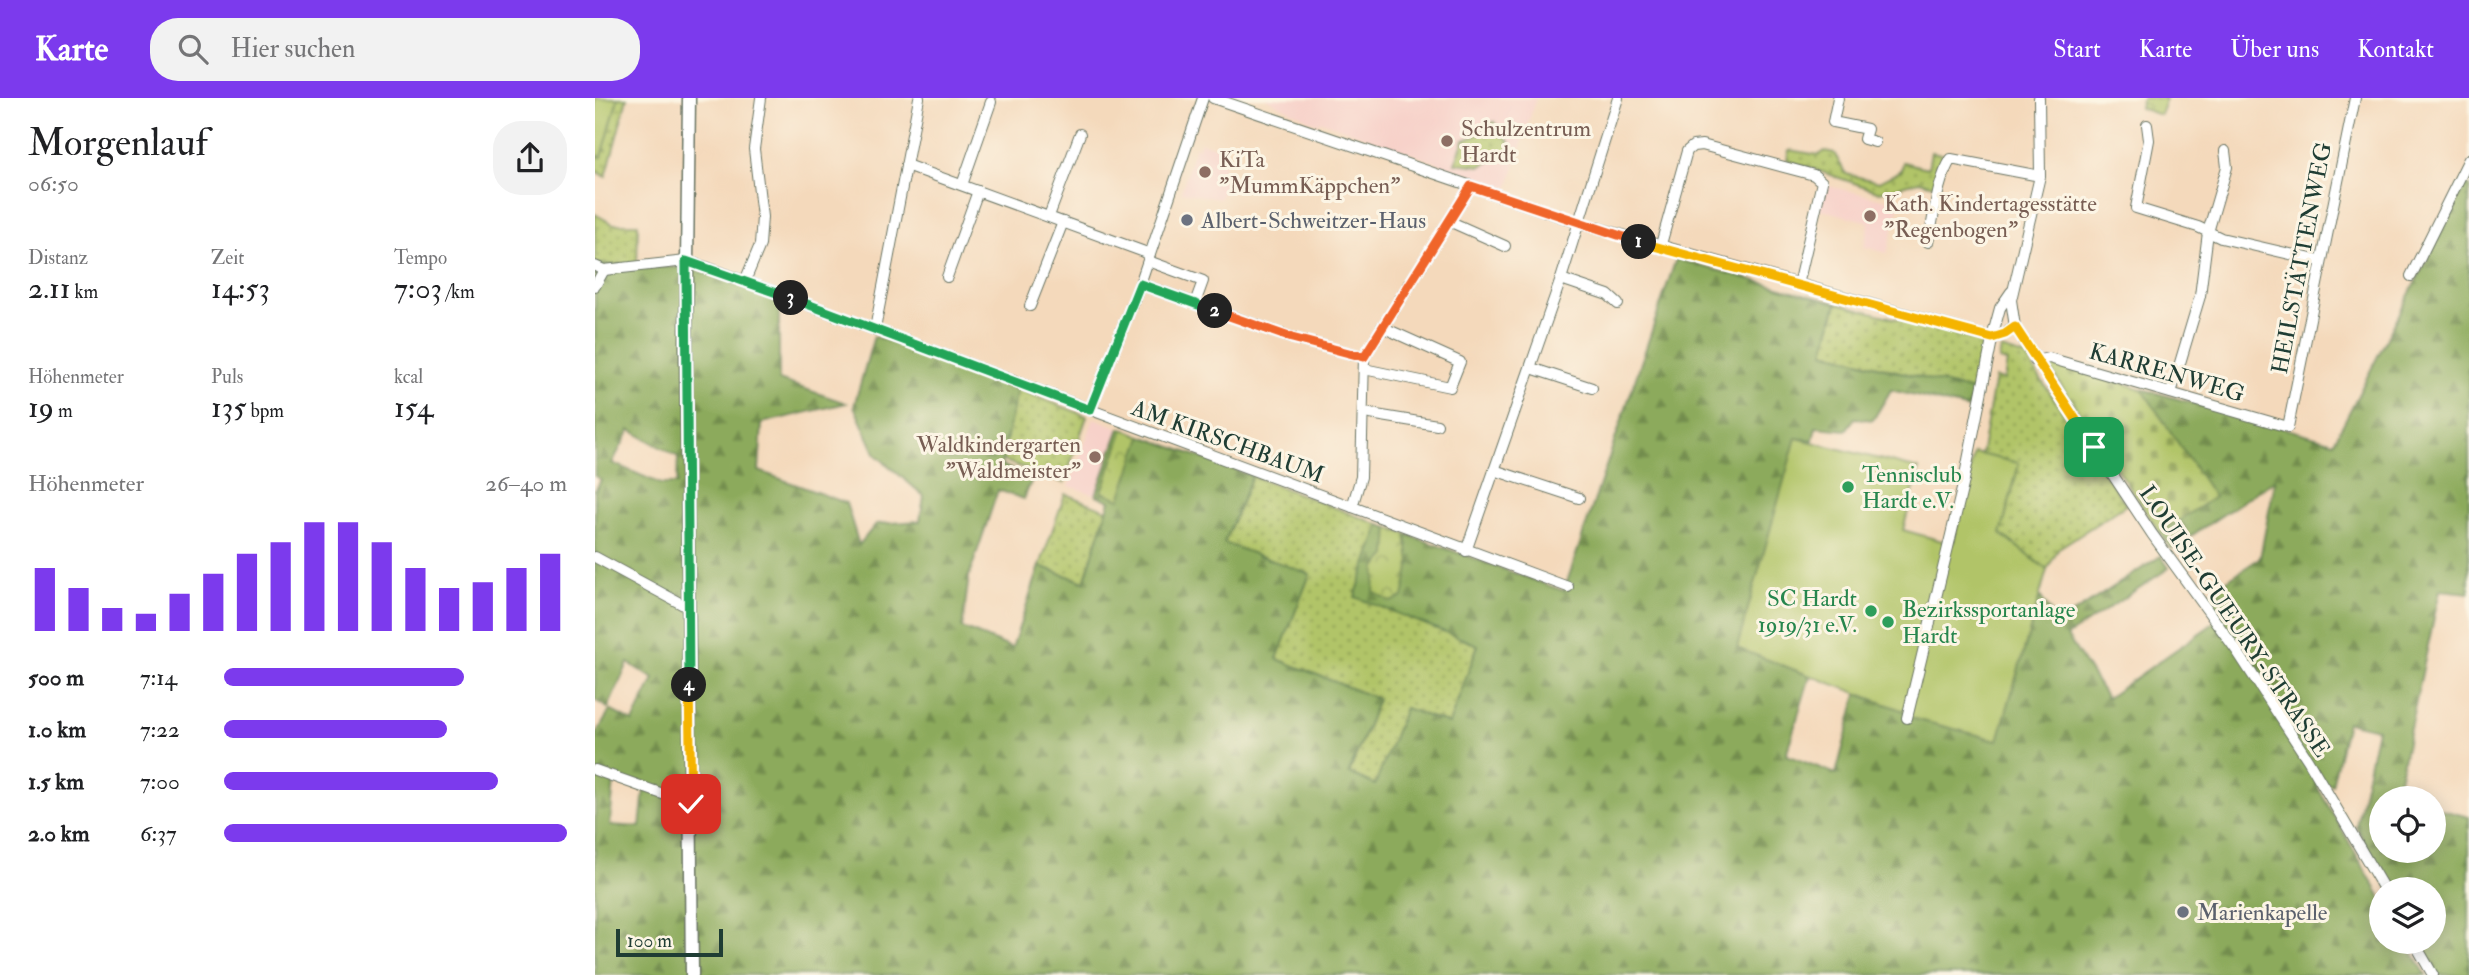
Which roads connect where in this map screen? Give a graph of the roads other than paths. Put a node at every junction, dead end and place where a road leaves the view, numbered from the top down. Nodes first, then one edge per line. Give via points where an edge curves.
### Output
1 (689, 98) edge
2 (761, 98) edge
3 (919, 98) edge
4 (1203, 98) edge
5 (1213, 98) edge
6 (1618, 98) edge
7 (1838, 98) edge
8 (2039, 98) edge
9 (2354, 98) edge
10 (991, 102) dead end
11 (2147, 125) dead end
12 (1080, 134) dead end
13 (1875, 142) dead end
14 (2225, 151) dead end
15 (2469, 159) edge
16 (906, 165) junction
17 (2040, 176) junction
18 (962, 185) junction
19 (1471, 186) junction
20 (978, 191) junction
21 (1049, 216) junction
22 (1063, 222) junction
23 (1451, 222) junction
24 (1580, 223) junction
25 (2208, 232) junction
26 (1928, 242) dead end
27 (1505, 246) dead end
28 (1660, 248) junction
29 (1149, 257) junction
30 (686, 261) junction
31 (2321, 261) junction
32 (600, 268) edge
33 (2411, 276) dead end
34 (947, 277) dead end
35 (1561, 279) junction
36 (745, 281) junction
37 (1140, 284) junction
38 (1798, 285) junction
39 (595, 286) edge
40 (2013, 290) junction
41 (1195, 303) junction
42 (1618, 304) dead end
43 (1030, 306) dead end
44 (1382, 327) junction
45 (2015, 327) junction
46 (875, 329) junction
47 (1993, 334) junction
48 (1364, 357) junction
49 (2035, 360) junction
50 (1531, 368) junction
51 (1364, 369) junction
52 (1592, 388) dead end
53 (2171, 393) junction
54 (1090, 410) junction
55 (1364, 412) junction
56 (1437, 425) dead end
57 (2288, 427) joint
58 (1495, 470) junction
59 (1579, 498) dead end
60 (1352, 507) junction
61 (1466, 551) junction
62 (595, 557) edge
63 (1568, 587) dead end
64 (689, 608) junction
65 (1907, 718) dead end
66 (595, 770) edge
67 (691, 804) junction
68 (2377, 877) edge
69 (2421, 954) edge
70 (692, 975) edge
71 (2433, 975) edge

1 - 30 main road
2 - 36 street via 754,149 762,217 760,245
3 - 16 street
4 - 29 street
5 - 19 street
6 - 24 street
7 - 13 street via 1833,122 1867,129 1864,139
8 - 17 street, LOUISE-GUEURY-STRASSE
9 - 31 street, HEILSTÄTTENWEG
10 - 18 street
11 - 25 street via 2149,140 2136,208
12 - 21 street
14 - 25 street via 2227,167
15 - 33 street
16 - 18 street
16 - 46 street
17 - 26 street via 1951,159 1934,202 1936,214
17 - 40 street, LOUISE-GUEURY-STRASSE
18 - 20 street
19 - 23 street
19 - 24 street
20 - 21 street
20 - 34 street
21 - 22 street
22 - 29 street
22 - 43 street
23 - 27 street
23 - 44 street
24 - 28 street
24 - 35 street
25 - 31 street via 2290,257
25 - 53 street via 2200,296
28 - 38 street
28 - 38 street via 1687,151 1693,146 1814,175 1822,182
29 - 37 street
29 - 41 street via 1203,281
30 - 32 street, AM KIRSCHBAUM
30 - 36 street, AM KIRSCHBAUM
30 - 64 main road
31 - 57 street, HEILSTÄTTENWEG
32 - 39 street
35 - 42 street via 1608,295
35 - 50 street
36 - 46 street, AM KIRSCHBAUM
37 - 41 street
37 - 54 street
38 - 47 street
40 - 45 street, LOUISE-GUEURY-STRASSE via 2010,311
40 - 47 street via 2000,308
41 - 48 street via 1292,338
44 - 48 street
44 - 51 street via 1460,362 1450,387
45 - 47 street via 2005,334
45 - 49 street, LOUISE-GUEURY-STRASSE
46 - 54 street, AM KIRSCHBAUM
47 - 65 street via 1963,485
48 - 51 street
49 - 53 street, KARRENWEG via 2049,358
49 - 68 street, LOUISE-GUEURY-STRASSE via 2237,651
50 - 52 street
50 - 58 street
51 - 55 street
53 - 57 street, KARRENWEG
54 - 60 street, AM KIRSCHBAUM
55 - 56 street
55 - 60 street via 1361,477
58 - 59 street
58 - 61 street
60 - 61 street, AM KIRSCHBAUM
61 - 63 street, AM KIRSCHBAUM
62 - 64 street
64 - 67 main road
66 - 67 street
67 - 70 main road
69 - 71 street

